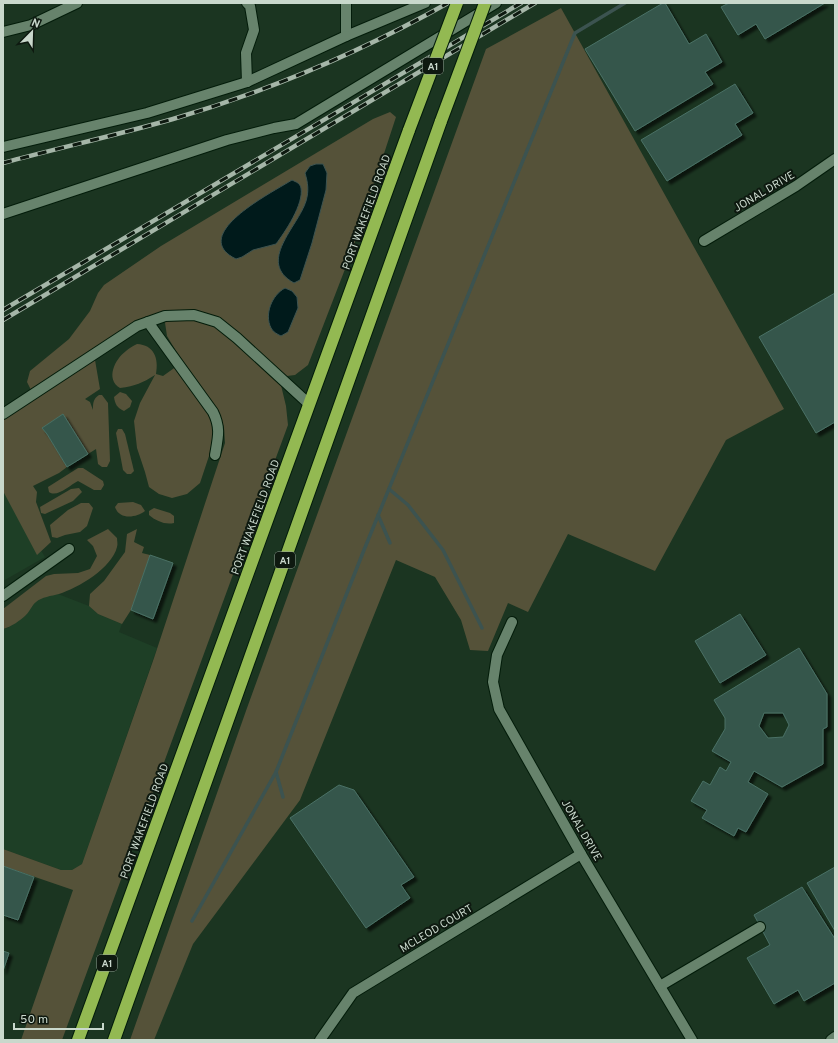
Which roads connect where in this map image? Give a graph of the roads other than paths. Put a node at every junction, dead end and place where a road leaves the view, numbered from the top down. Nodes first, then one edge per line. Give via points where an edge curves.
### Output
1 (77, 3) edge
2 (247, 3) edge
3 (346, 3) edge
4 (425, 3) edge
5 (457, 3) edge
6 (485, 3) edge
7 (496, 3) edge
8 (3, 32) edge
9 (346, 36) junction
10 (247, 82) junction
11 (3, 147) edge
12 (835, 160) edge
13 (3, 214) edge
14 (704, 241) dead end
15 (148, 322) junction
16 (310, 404) junction
17 (3, 414) edge
18 (215, 455) dead end
19 (69, 549) dead end
20 (3, 596) edge
21 (512, 622) dead end
22 (582, 854) junction
23 (760, 927) dead end
24 (660, 986) junction
25 (835, 1037) edge
26 (78, 1040) edge
27 (114, 1040) edge
28 (320, 1040) edge
29 (692, 1040) edge
30 (830, 1040) edge

1 - 8 street via 31,25
2 - 10 street via 250,6 254,30 246,53
3 - 9 street
4 - 9 street
5 - 16 highway, PORT WAKEFIELD ROAD / A1, bridge
6 - 27 highway, A1, bridge
7 - 13 street via 296,124 227,140
9 - 10 street
10 - 11 street via 147,113
12 - 14 street, JONAL DRIVE
15 - 16 street via 164,316 194,315 217,322
15 - 17 street via 137,326
15 - 18 street via 213,412 219,430
16 - 26 highway, PORT WAKEFIELD ROAD / A1
19 - 20 street
21 - 22 street, JONAL DRIVE via 497,655 494,682 499,709
22 - 24 street, JONAL DRIVE
22 - 28 street, MCLEOD COURT via 353,993
23 - 24 street
24 - 29 street, JONAL DRIVE
25 - 30 street

